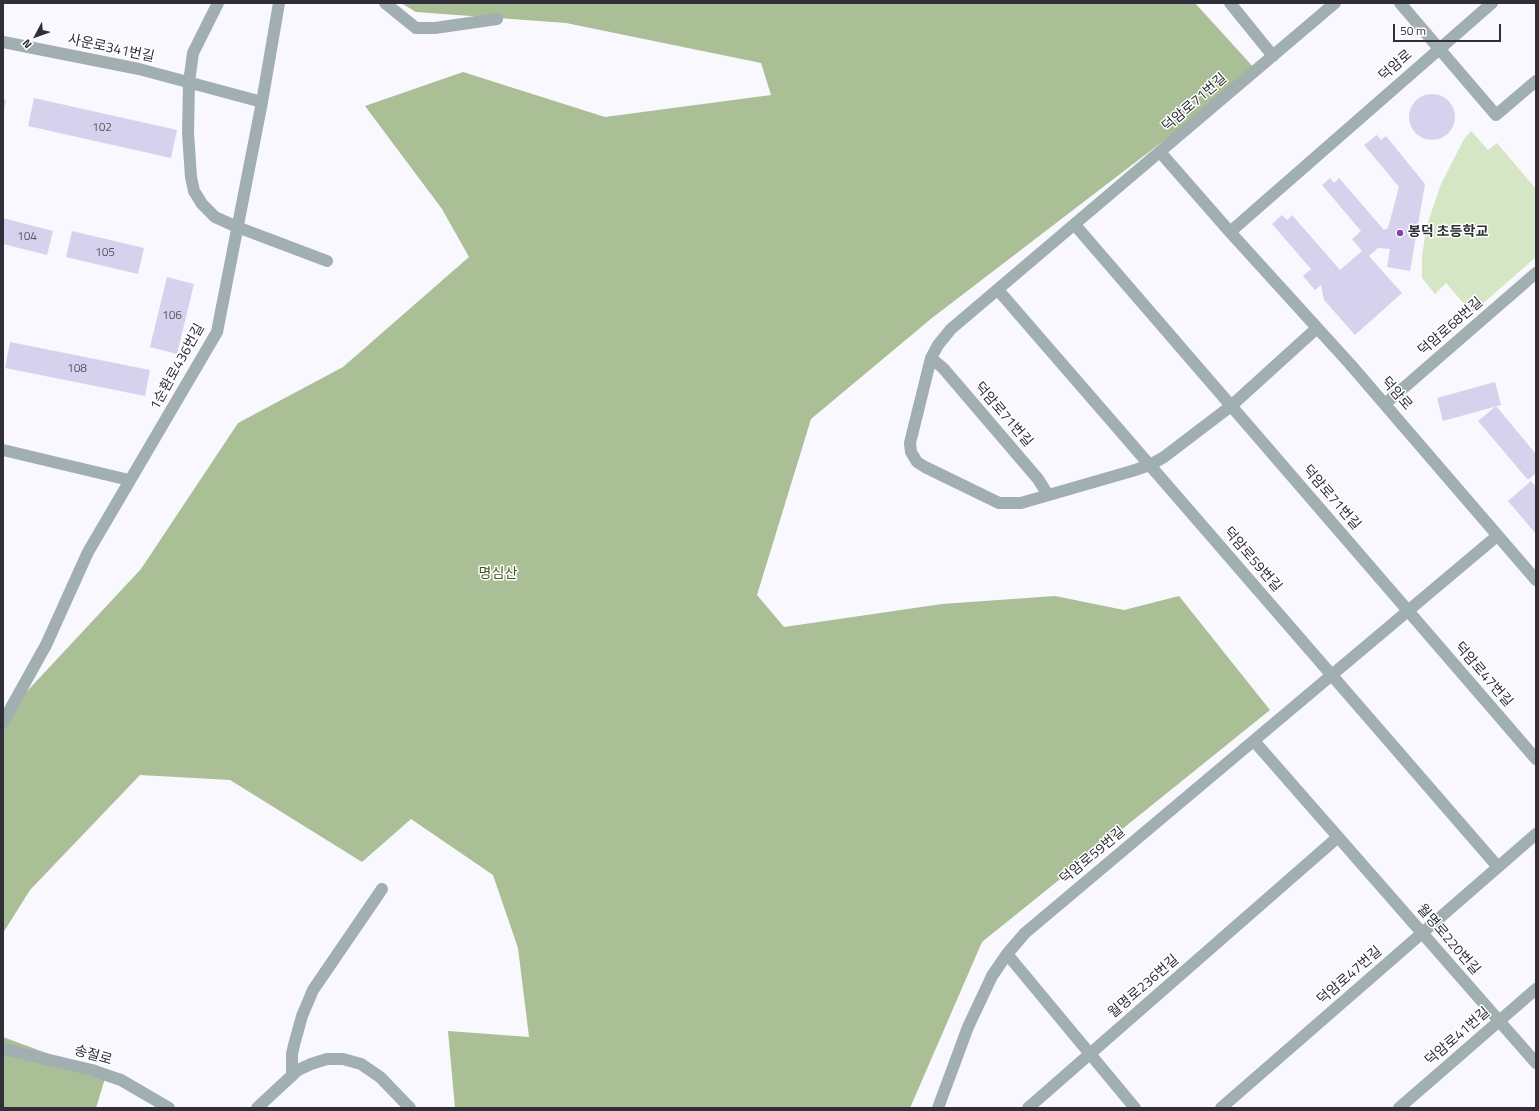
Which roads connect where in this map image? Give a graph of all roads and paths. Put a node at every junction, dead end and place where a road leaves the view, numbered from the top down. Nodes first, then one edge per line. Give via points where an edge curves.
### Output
1 (218, 3) edge
2 (279, 3) edge
3 (385, 3) edge
4 (1230, 3) edge
5 (1335, 3) edge
6 (1400, 3) edge
7 (1492, 3) edge
8 (496, 19) dead end
9 (3, 42) edge
10 (1440, 48) junction
11 (1273, 56) junction
12 (1536, 81) edge
13 (189, 82) junction
14 (262, 102) junction
15 (1160, 152) junction
16 (1075, 225) junction
17 (237, 227) junction
18 (1230, 232) junction
19 (326, 261) dead end
20 (1536, 273) edge
21 (998, 290) junction
22 (1317, 328) junction
23 (931, 358) junction
24 (1385, 404) junction
25 (1231, 406) junction
26 (3, 450) edge
27 (1150, 465) junction
28 (129, 480) junction
29 (1048, 495) junction
30 (1497, 536) junction
31 (1536, 580) edge
32 (1408, 610) junction
33 (1332, 675) junction
34 (3, 722) edge
35 (1254, 741) junction
36 (1536, 759) edge
37 (1536, 834) edge
38 (1338, 837) junction
39 (1498, 868) junction
40 (382, 890) dead end
41 (1422, 933) junction
42 (1007, 954) junction
43 (1536, 989) edge
44 (1499, 1021) junction
45 (3, 1049) edge
46 (1090, 1055) junction
47 (1536, 1063) edge
48 (292, 1076) junction
49 (169, 1108) edge
50 (257, 1108) edge
51 (410, 1108) edge
52 (938, 1108) edge
53 (1028, 1108) edge
54 (1135, 1108) edge
55 (1221, 1108) edge
56 (1398, 1108) edge

1 - 13 street via 193,53
2 - 14 street, 1순환로436번길
3 - 8 street via 416,28 435,28
4 - 11 street
5 - 11 street, 덕암로71번길
6 - 10 street
7 - 10 street, 덕암로
9 - 13 street, 사운로341번길 via 139,69
10 - 12 street via 1496,115
10 - 18 street, 덕암로
11 - 15 street, 덕암로71번길
13 - 14 street
13 - 17 street via 188,133 194,191 215,217
14 - 17 street, 1순환로436번길
15 - 16 street, 덕암로71번길
15 - 18 street, 덕암로
16 - 21 street, 덕암로71번길
16 - 25 street, 덕암로71번길
17 - 19 street
17 - 28 street, 1순환로436번길 via 216,332
18 - 22 street, 덕암로
20 - 24 street, 덕암로68번길
21 - 23 street, 덕암로71번길 via 952,329
21 - 27 street
22 - 24 street, 덕암로
22 - 25 street, 덕암로71번길
23 - 29 street, 덕암로71번길 via 943,368 1038,479
23 - 29 street, 덕암로71번길 via 910,444 917,462 999,503 1021,503
24 - 30 street, 덕암로
25 - 27 street, 덕암로71번길
25 - 32 street, 덕암로71번길
26 - 28 street
27 - 29 street, 덕암로71번길
27 - 33 street, 덕암로59번길
28 - 34 street, 1순환로436번길 via 88,552 46,645
30 - 31 street, 덕암로
30 - 32 street, 덕암로59번길
32 - 33 street, 덕암로59번길
32 - 36 street, 덕암로47번길
33 - 35 street, 덕암로59번길
33 - 39 street
35 - 38 street, 월명로220번길
35 - 42 street, 덕암로59번길 via 1025,932
37 - 39 street, 덕암로47번길
38 - 41 street, 월명로220번길
38 - 46 street, 월명로236번길
39 - 41 street, 덕암로47번길
40 - 48 street via 313,990 294,1045
41 - 44 street, 월명로220번길
41 - 55 street, 덕암로47번길
42 - 46 street
42 - 52 street, 덕암로59번길 via 992,976 968,1027
43 - 44 street, 덕암로41번길
44 - 47 street, 월명로220번길
44 - 56 street, 덕암로41번길
45 - 49 street, 송절로 via 92,1070 121,1080
46 - 53 street, 월명로236번길
46 - 54 street
48 - 50 street
48 - 51 street via 311,1064 327,1059 343,1059 361,1064 380,1077

